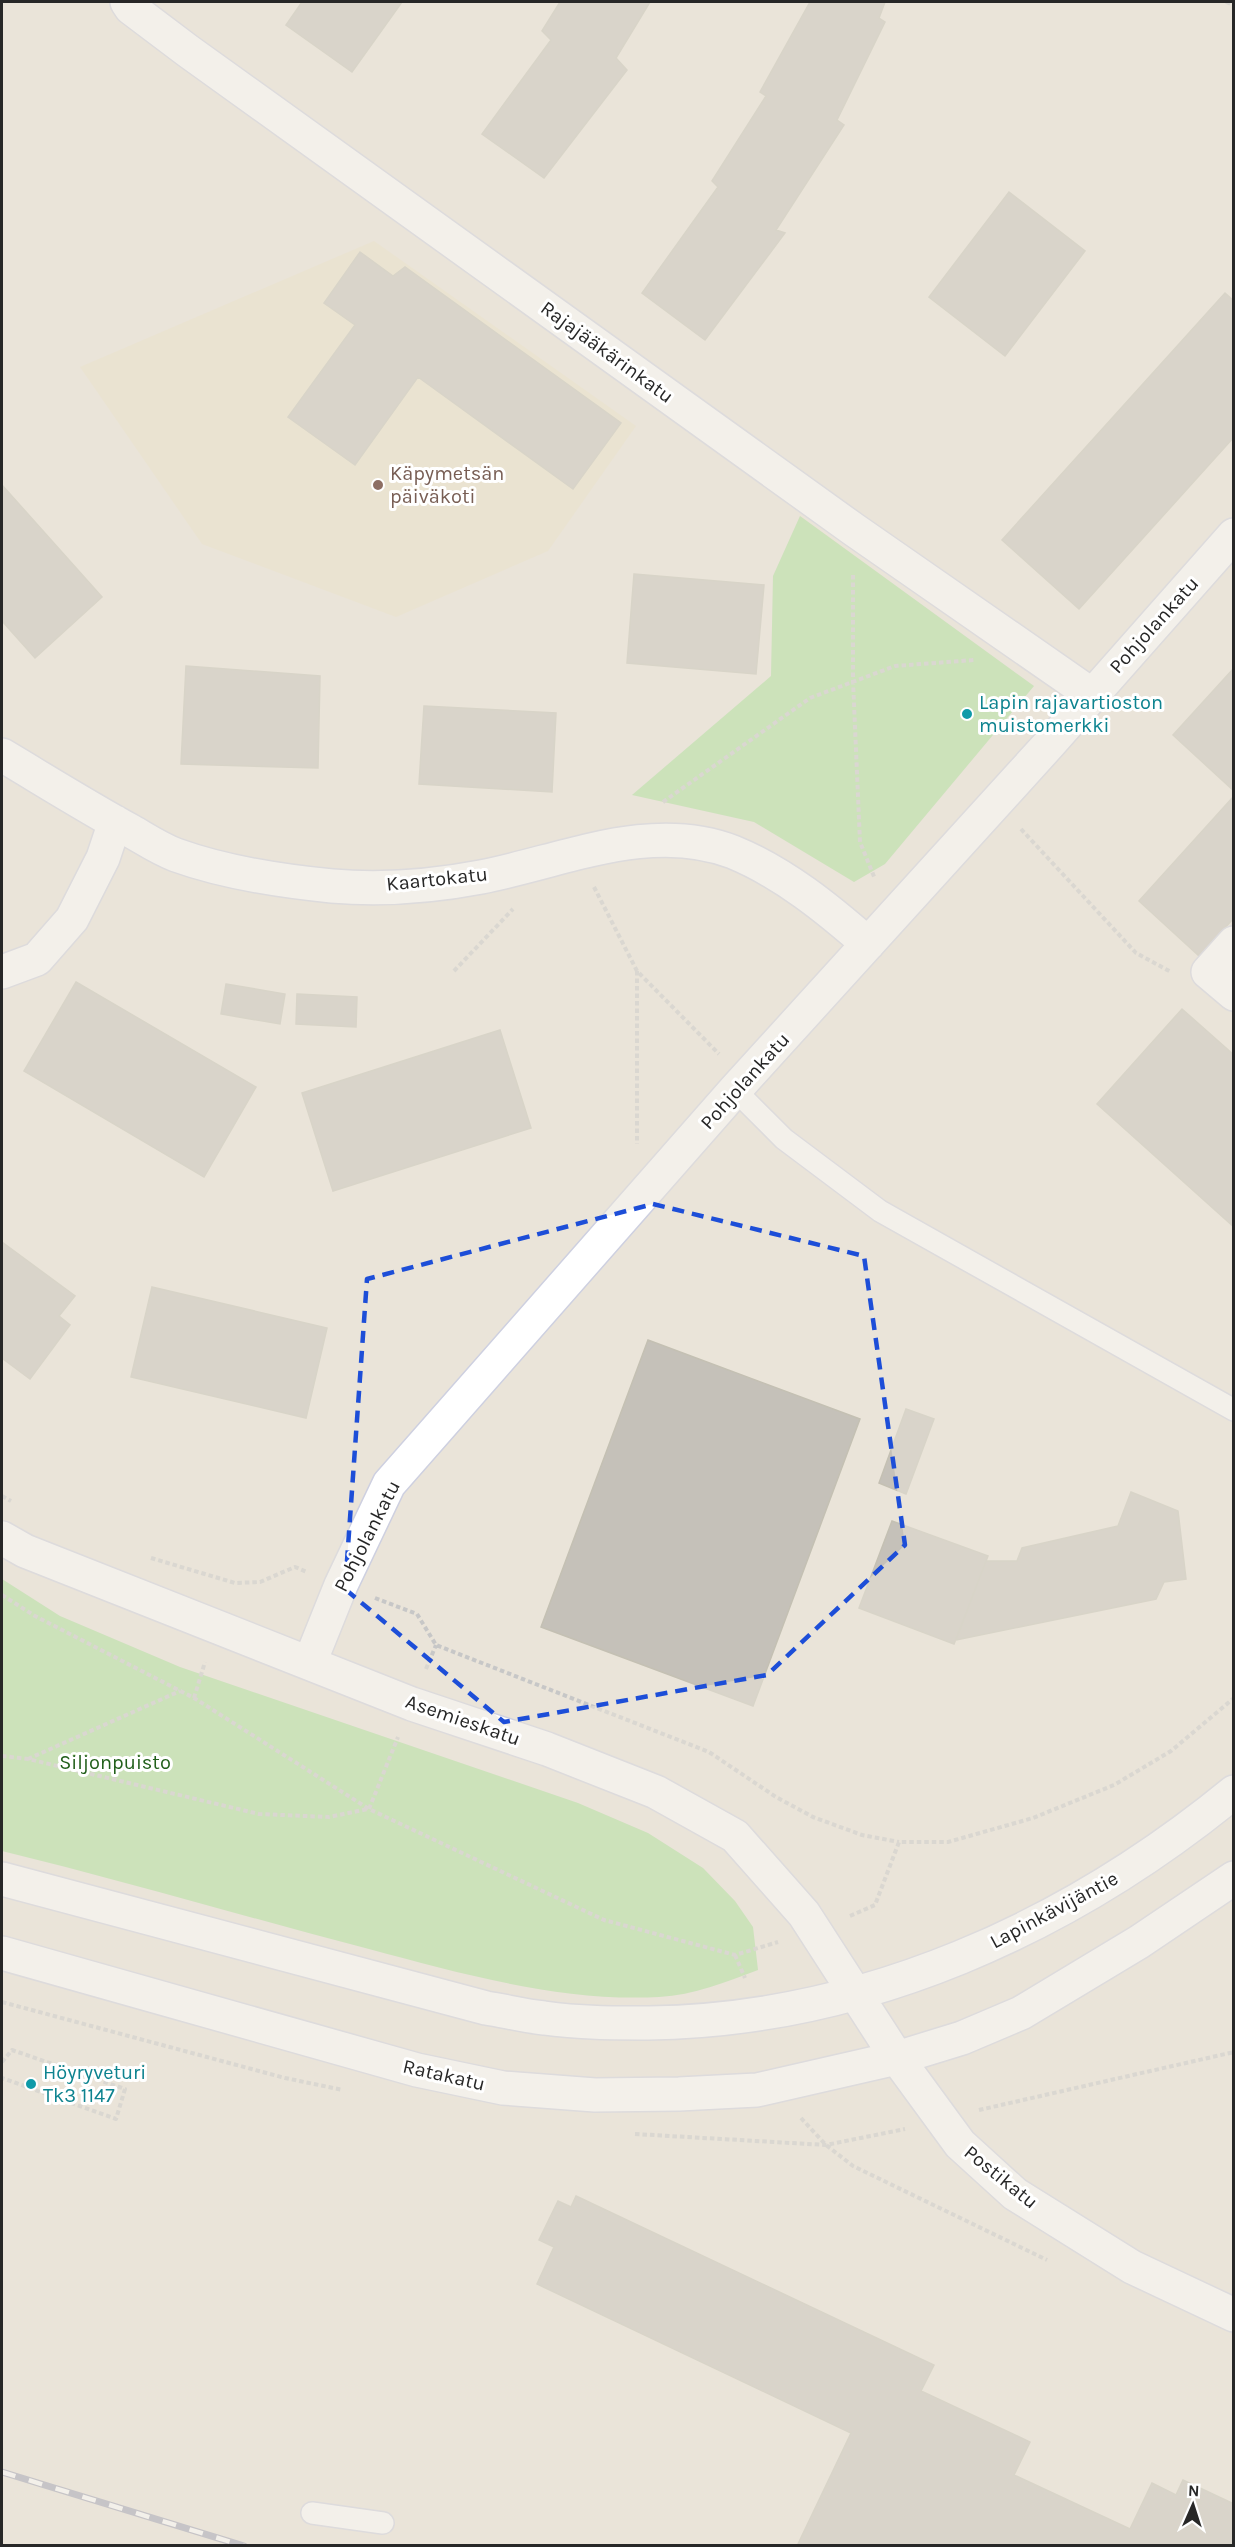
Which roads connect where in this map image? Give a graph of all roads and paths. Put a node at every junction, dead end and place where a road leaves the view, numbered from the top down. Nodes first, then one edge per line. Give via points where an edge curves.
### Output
1 (127, 2) edge
2 (1226, 2) edge
3 (1233, 5) edge
4 (853, 529) junction
5 (1233, 535) edge
6 (983, 659) dead end
7 (854, 681) junction
8 (1092, 695) junction
9 (2, 755) edge
10 (658, 806) dead end
11 (115, 822) junction
12 (1018, 826) dead end
13 (877, 882) dead end
14 (592, 883) dead end
15 (519, 902) dead end
16 (1233, 942) edge
17 (868, 944) junction
18 (454, 971) dead end
19 (637, 971) junction
20 (2, 972) edge
21 (1171, 972) dead end
22 (1233, 994) edge
23 (724, 1059) dead end
24 (735, 1090) junction
25 (638, 1148) dead end
26 (1233, 1410) edge
27 (2, 1496) edge
28 (12, 1502) dead end
29 (2, 1538) edge
30 (143, 1556) dead end
31 (295, 1567) dead end
32 (2, 1595) edge
33 (417, 1614) dead end
34 (310, 1662) junction
35 (180, 1691) junction
36 (1233, 1698) edge
37 (2, 1756) edge
38 (28, 1759) junction
39 (1233, 1792) edge
40 (369, 1809) junction
41 (899, 1842) junction
42 (1233, 1878) edge
43 (2, 1879) edge
44 (874, 1905) dead end
45 (2, 1953) edge
46 (735, 1954) dead end
47 (856, 1994) junction
48 (1233, 2052) edge
49 (897, 2058) junction
50 (2, 2062) edge
51 (2, 2078) edge
52 (943, 2122) junction
53 (1054, 2264) dead end
54 (1233, 2315) edge
55 (312, 2513) dead end
56 (383, 2523) dead end

1 - 4 street, Rajajääkärinkatu via 188,51
2 - 3 path
4 - 7 path
4 - 8 street, Rajajääkärinkatu
5 - 8 street, Pohjolankatu
6 - 7 path via 895,666
7 - 10 path via 810,698
7 - 13 path via 860,842
8 - 17 street, Pohjolankatu
9 - 11 street, Kaartokatu
11 - 17 street, Kaartokatu via 174,854 218,868 334,886 415,886 480,877 616,845 653,840 697,843 732,852 764,867 820,904
11 - 20 street via 103,858 72,919 37,960
12 - 21 path via 1136,953
14 - 19 path
15 - 18 path
16 - 22 street via 1208,972
17 - 24 street, Pohjolankatu
19 - 23 path
19 - 25 path
24 - 26 lane via 784,1139 880,1211
24 - 34 street, Pohjolankatu via 389,1484
27 - 28 path
29 - 34 street, Asemieskatu via 25,1551
30 - 31 path via 235,1583 260,1582
32 - 35 path
33 - 41 path via 435,1645 709,1752 813,1817 862,1835
34 - 47 street, Asemieskatu via 412,1704 547,1749 656,1792 735,1836 804,1914
35 - 38 path
35 - 40 path
36 - 41 path via 1171,1751 1114,1785 1033,1818 948,1842
37 - 38 path
38 - 40 path via 259,1814 329,1817
39 - 47 street, Lapinkävijäntie via 1171,1842 1073,1904 956,1961
40 - 46 path via 604,1920
41 - 44 path
42 - 49 street via 1139,1942 1021,2013 962,2038
43 - 47 street via 437,1995 545,2019 608,2023 715,2020
45 - 49 street, Ratakatu via 417,2070 503,2088 595,2095 757,2090
47 - 49 street, Postikatu
48 - 52 path via 990,2107
49 - 52 street, Postikatu
50 - 51 path via 12,2050 125,2089 116,2119
52 - 53 path via 826,2145 853,2166
52 - 54 street, Postikatu via 960,2144 1014,2194 1132,2267
55 - 56 lane

